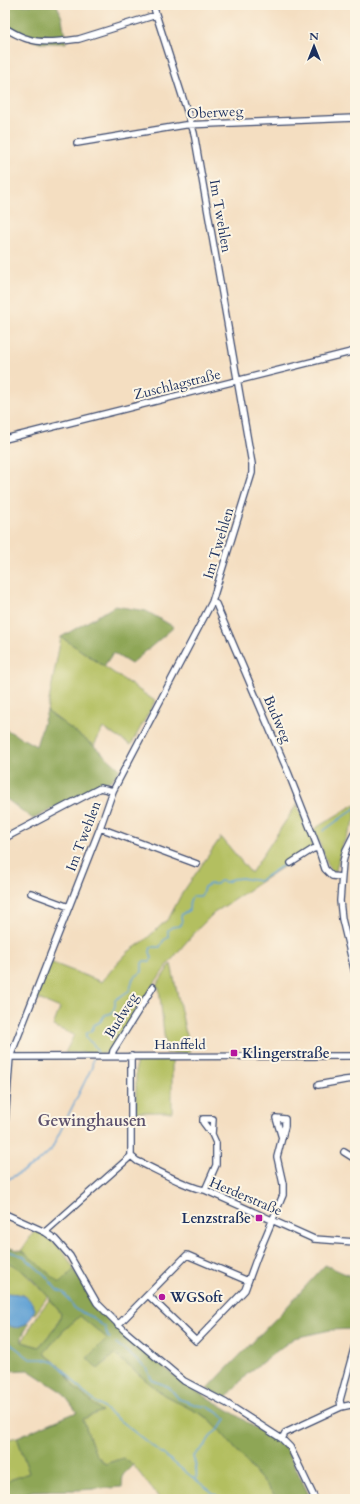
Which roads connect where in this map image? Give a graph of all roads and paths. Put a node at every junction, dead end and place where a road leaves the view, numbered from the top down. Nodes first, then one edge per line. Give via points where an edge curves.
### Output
1 (153, 5) edge
2 (156, 15) junction
3 (5, 28) edge
4 (355, 118) edge
5 (192, 124) junction
6 (77, 143) dead end
7 (355, 351) edge
8 (238, 381) junction
9 (5, 440) edge
10 (212, 602) junction
11 (113, 791) junction
12 (100, 828) junction
13 (355, 832) edge
14 (5, 838) edge
15 (318, 848) junction
16 (291, 863) dead end
17 (197, 864) dead end
18 (341, 877) junction
19 (31, 893) dead end
20 (69, 907) junction
21 (355, 972) edge
22 (153, 987) dead end
23 (8, 1056) edge
24 (112, 1056) junction
25 (131, 1056) junction
26 (355, 1056) edge
27 (355, 1079) edge
28 (318, 1086) dead end
29 (5, 1122) edge
30 (212, 1134) dead end
31 (282, 1138) dead end
32 (344, 1152) dead end
33 (131, 1156) junction
34 (355, 1158) edge
35 (205, 1190) junction
36 (5, 1214) edge
37 (273, 1221) junction
38 (45, 1232) junction
39 (355, 1242) edge
40 (248, 1281) junction
41 (148, 1295) junction
42 (118, 1325) junction
43 (355, 1345) edge
44 (355, 1404) edge
45 (341, 1407) junction
46 (282, 1439) junction
47 (315, 1499) edge

1 - 2 street, Im Twehlen
2 - 3 street via 65,41 28,39
2 - 5 street, Im Twehlen
4 - 5 street, Oberweg
5 - 6 street, Oberweg
5 - 8 street, Im Twehlen
7 - 8 street, Zuschlagstraße
8 - 9 street, Zuschlagstraße
8 - 10 street, Im Twehlen via 252,474
10 - 11 street, Im Twehlen
10 - 15 street, Budweg via 216,604
11 - 12 street, Im Twehlen
11 - 14 street via 100,788
12 - 17 street
12 - 20 street, Im Twehlen
13 - 18 street via 346,850
15 - 16 street
15 - 18 street, Budweg via 325,869 332,876
18 - 21 street via 342,919
19 - 20 street
20 - 23 street, Im Twehlen
22 - 24 street, Budweg
23 - 24 street, Hanffeld
23 - 29 street, Im Twehlen
24 - 25 street, Hanffeld
25 - 26 street, Hanffeld
25 - 33 street
27 - 28 street
30 - 35 street via 216,1143 216,1165
31 - 37 street via 277,1157 283,1195
32 - 34 street
33 - 35 street, Herderstraße via 200,1190
33 - 38 street
35 - 37 street, Herderstraße
36 - 38 street
37 - 39 street, Herderstraße via 314,1239
37 - 40 street
38 - 42 street via 70,1256 97,1302
40 - 41 street via 187,1255
40 - 41 street via 245,1290 196,1341
41 - 42 street
42 - 46 street via 184,1380
43 - 45 street via 340,1400
44 - 45 street
45 - 46 street via 285,1433
46 - 47 street via 290,1447

